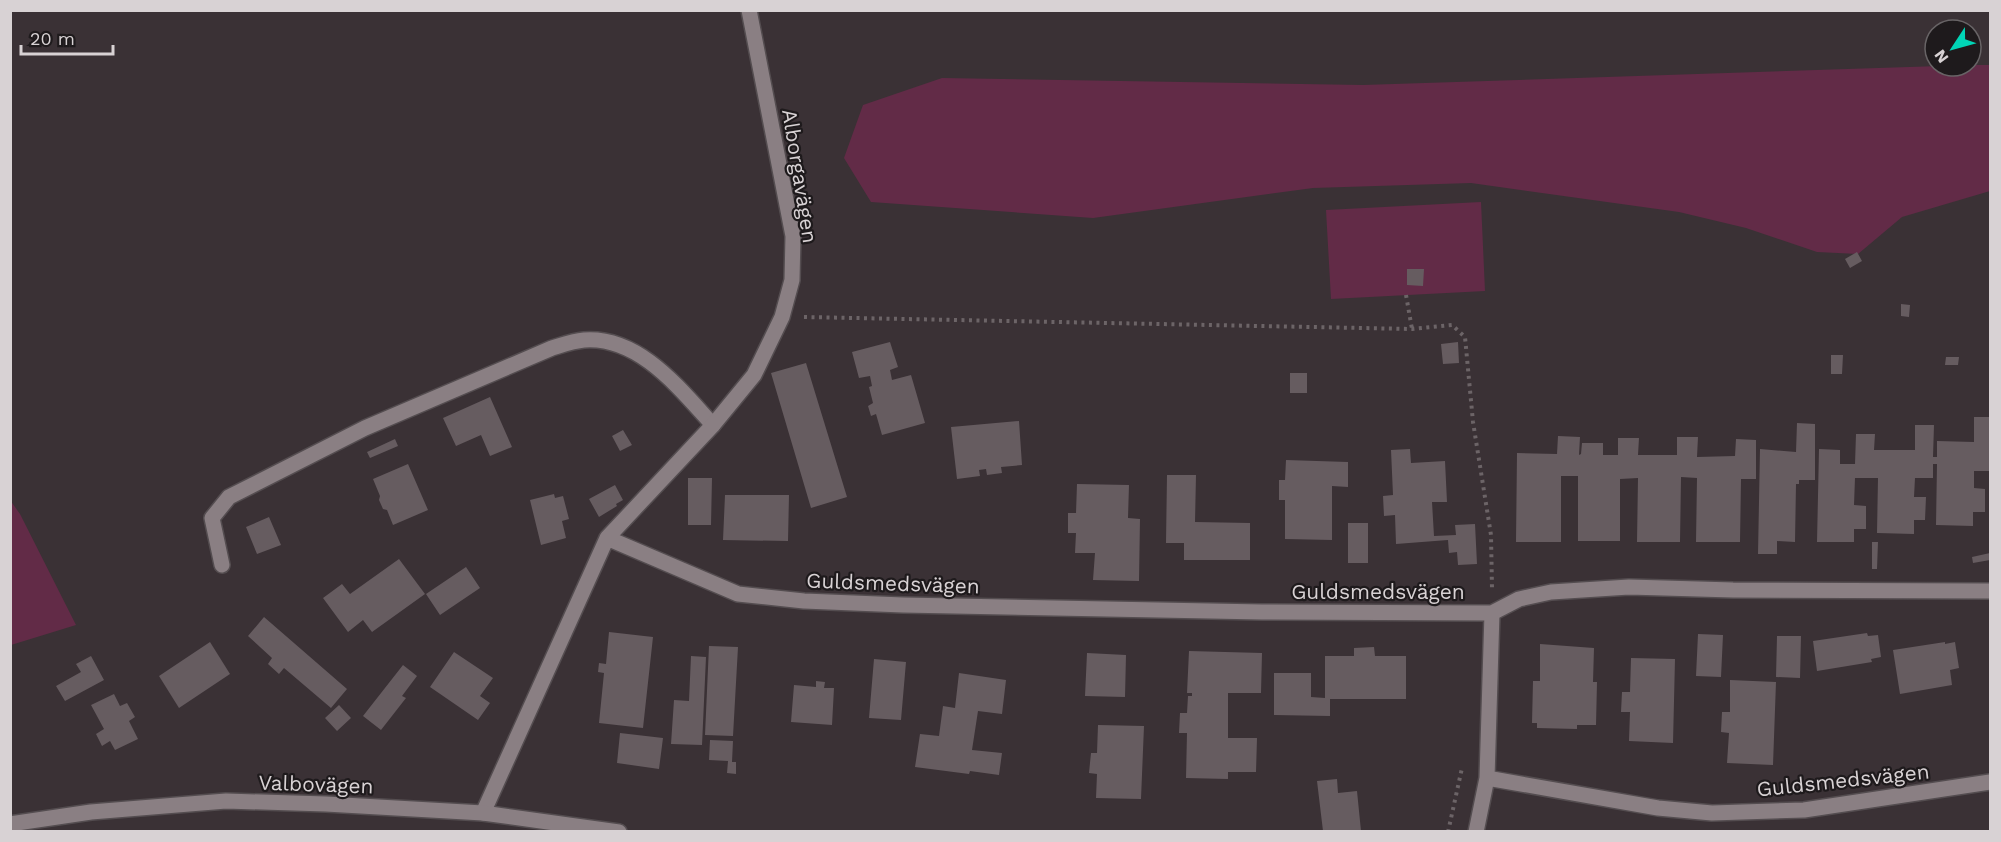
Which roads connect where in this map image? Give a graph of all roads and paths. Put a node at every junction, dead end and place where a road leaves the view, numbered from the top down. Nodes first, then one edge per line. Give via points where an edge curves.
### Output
1 (749, 10) edge
2 (1406, 295) dead end
3 (782, 316) junction
4 (1412, 329) junction
5 (713, 425) junction
6 (607, 538) junction
7 (222, 565) dead end
8 (1990, 591) edge
9 (1492, 613) junction
10 (1487, 778) junction
11 (1990, 782) edge
12 (483, 813) junction
13 (10, 824) edge
14 (619, 831) edge
15 (1476, 831) edge

1 - 3 street, Alborgavägen via 793,236 792,280
2 - 4 path
3 - 4 path
3 - 5 street, Alborgavägen via 754,375
4 - 9 path via 1452,325 1466,337 1473,422 1491,536
5 - 6 street, Alborgavägen
5 - 7 street via 668,377 612,342 583,340 552,348 365,428 229,496 212,518
6 - 9 street, Guldsmedsvägen via 738,594 804,601 915,606
6 - 12 street
8 - 9 street, Guldsmedsvägen via 1629,587 1551,592 1519,599
9 - 10 street, Guldsmedsvägen
10 - 11 street, Guldsmedsvägen via 1658,808 1712,813 1804,810
10 - 15 street, Guldsmedsvägen
12 - 13 street, Valbovägen via 226,801 91,812
12 - 14 street, Valbovägen

